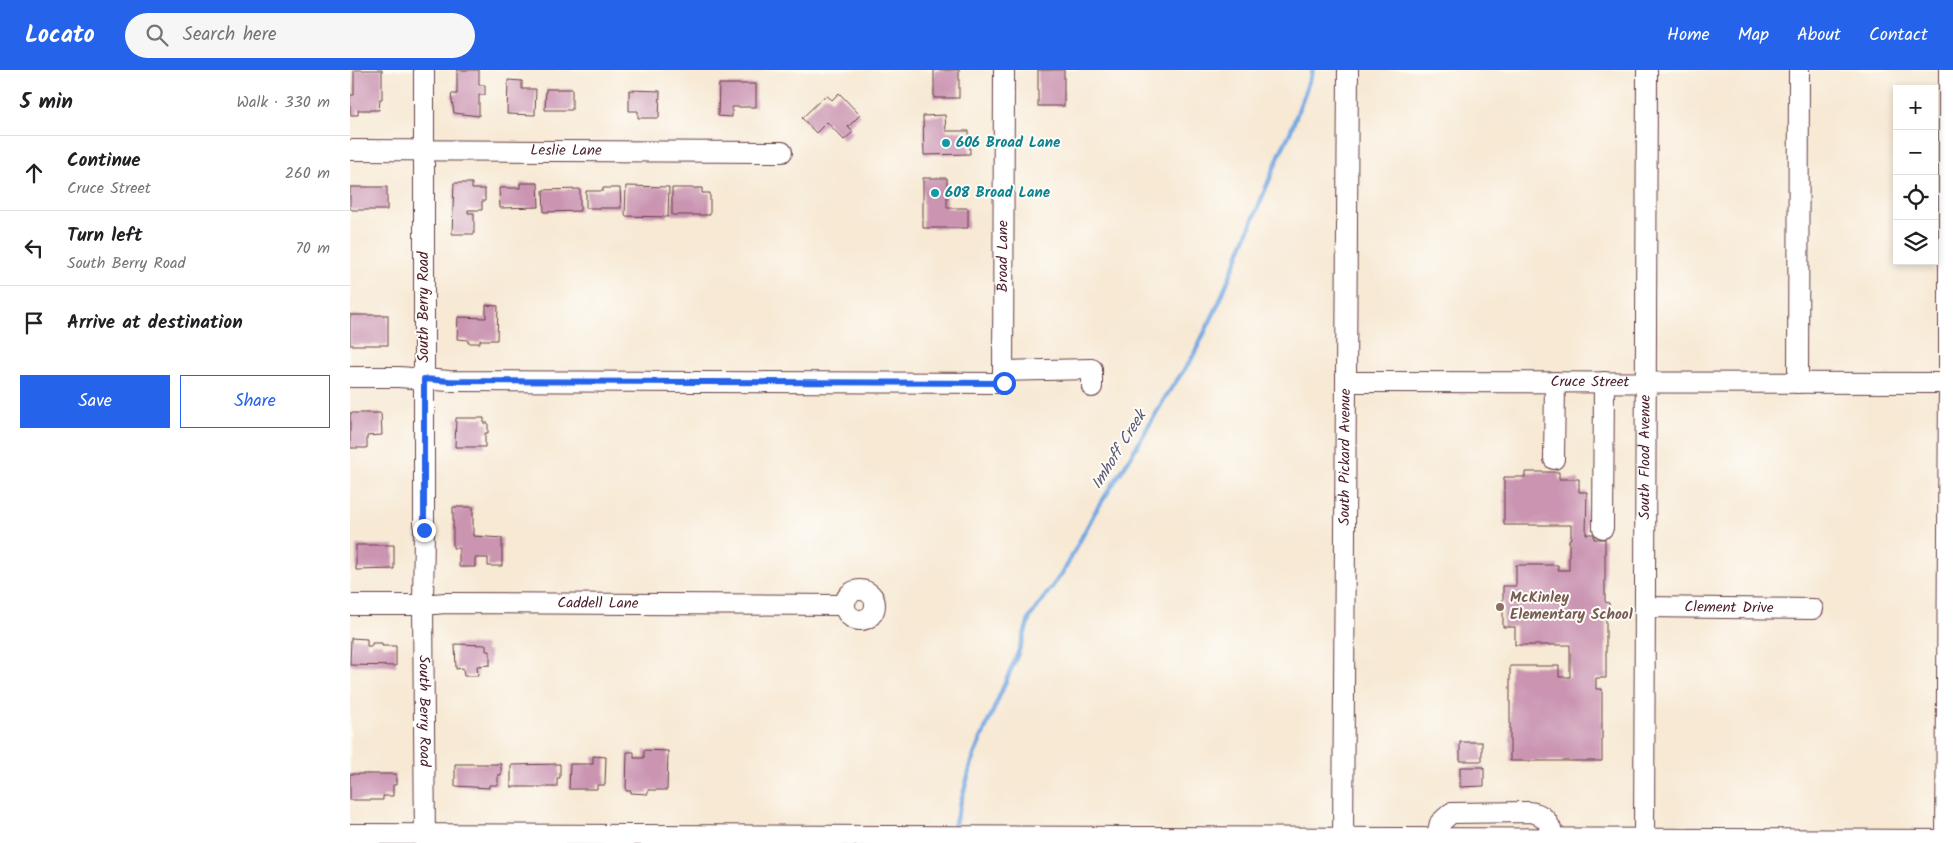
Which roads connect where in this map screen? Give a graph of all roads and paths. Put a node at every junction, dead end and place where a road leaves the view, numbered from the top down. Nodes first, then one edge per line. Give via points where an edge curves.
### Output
1 (424, 70) edge
2 (1004, 70) edge
3 (1348, 70) edge
4 (1647, 70) edge
5 (1799, 70) edge
6 (1949, 70) edge
7 (350, 150) edge
8 (424, 150) junction
9 (782, 152) dead end
10 (350, 377) edge
11 (1004, 377) junction
12 (1092, 378) dead end
13 (424, 379) junction
14 (1346, 382) junction
15 (1555, 382) junction
16 (1604, 382) junction
17 (1646, 382) junction
18 (1798, 383) junction
19 (1951, 383) edge
20 (1554, 459) dead end
21 (1603, 528) dead end
22 (350, 605) edge
23 (423, 605) junction
24 (845, 605) dead end
25 (1645, 608) junction
26 (1813, 609) dead end
27 (350, 834) edge
28 (425, 839) edge
29 (650, 839) edge
30 (1436, 839) junction
31 (1554, 839) junction
32 (1343, 841) edge
33 (1492, 841) edge
34 (1644, 841) edge
35 (1795, 841) edge
36 (1948, 841) edge

1 - 8 street, South Berry Road
2 - 11 street, Broad Lane
3 - 14 street, South Pickard Avenue
4 - 17 street, South Flood Avenue
5 - 18 street
6 - 19 street
7 - 8 street, Leslie Lane
8 - 9 street, Leslie Lane
8 - 13 street, South Berry Road
10 - 13 street
11 - 12 street
11 - 13 street
13 - 23 street, South Berry Road
14 - 15 street, Cruce Street
14 - 32 street, South Pickard Avenue
15 - 16 street, Cruce Street
15 - 20 street
16 - 17 street, Cruce Street
16 - 21 street
17 - 18 street, Cruce Street
17 - 25 street, South Flood Avenue
18 - 19 street, Cruce Street
19 - 36 street
22 - 23 street, Caddell Lane
23 - 24 street, Caddell Lane
23 - 28 street, South Berry Road
25 - 26 street, Clement Drive
25 - 34 street, South Flood Avenue
27 - 28 street
28 - 29 street
29 - 32 street via 986,836
30 - 31 street via 1440,823 1451,813 1529,812 1537,812 1545,819
30 - 32 street
30 - 33 street
31 - 33 street
31 - 34 street
34 - 35 street
35 - 36 street

